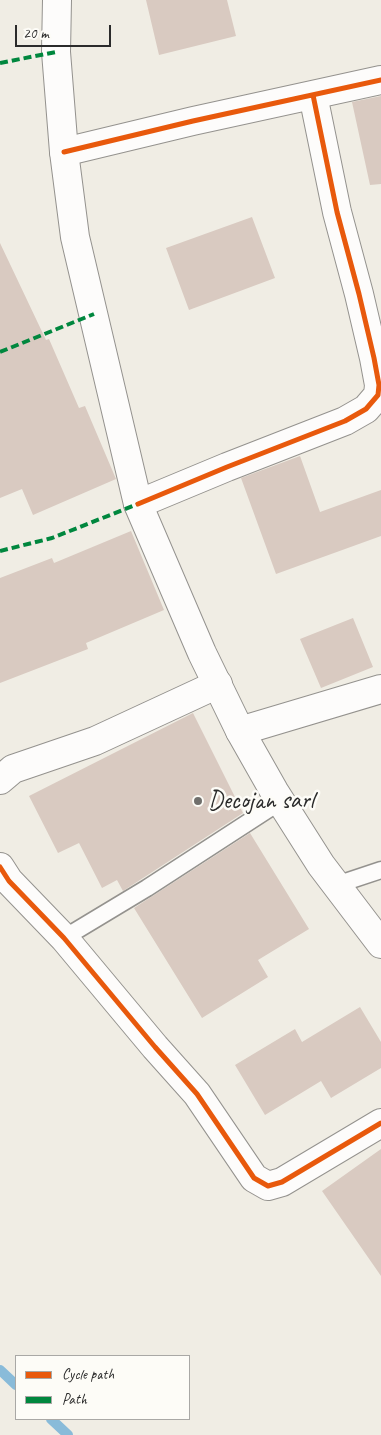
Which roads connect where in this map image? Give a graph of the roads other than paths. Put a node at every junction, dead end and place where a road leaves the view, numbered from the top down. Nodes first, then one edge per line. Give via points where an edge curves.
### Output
1 (57, 0) edge
2 (381, 80) edge
3 (313, 95) junction
4 (64, 152) junction
5 (138, 504) junction
6 (218, 684) junction
7 (381, 689) edge
8 (240, 731) junction
9 (0, 780) edge
10 (281, 802) junction
11 (0, 867) edge
12 (381, 870) edge
13 (336, 885) junction
14 (64, 938) junction
15 (381, 944) edge
16 (381, 1122) edge

1 - 4 street via 56,52
2 - 3 street
3 - 4 street
3 - 5 street via 337,212 374,358 378,395 366,409 345,421
4 - 5 street via 75,237
5 - 6 street
6 - 8 street
6 - 9 street via 95,741 13,768
7 - 8 street
8 - 10 street
10 - 13 street
10 - 14 lane
11 - 14 street via 9,882
12 - 13 lane
13 - 15 street
14 - 16 street via 197,1094 254,1178 268,1186 282,1182

